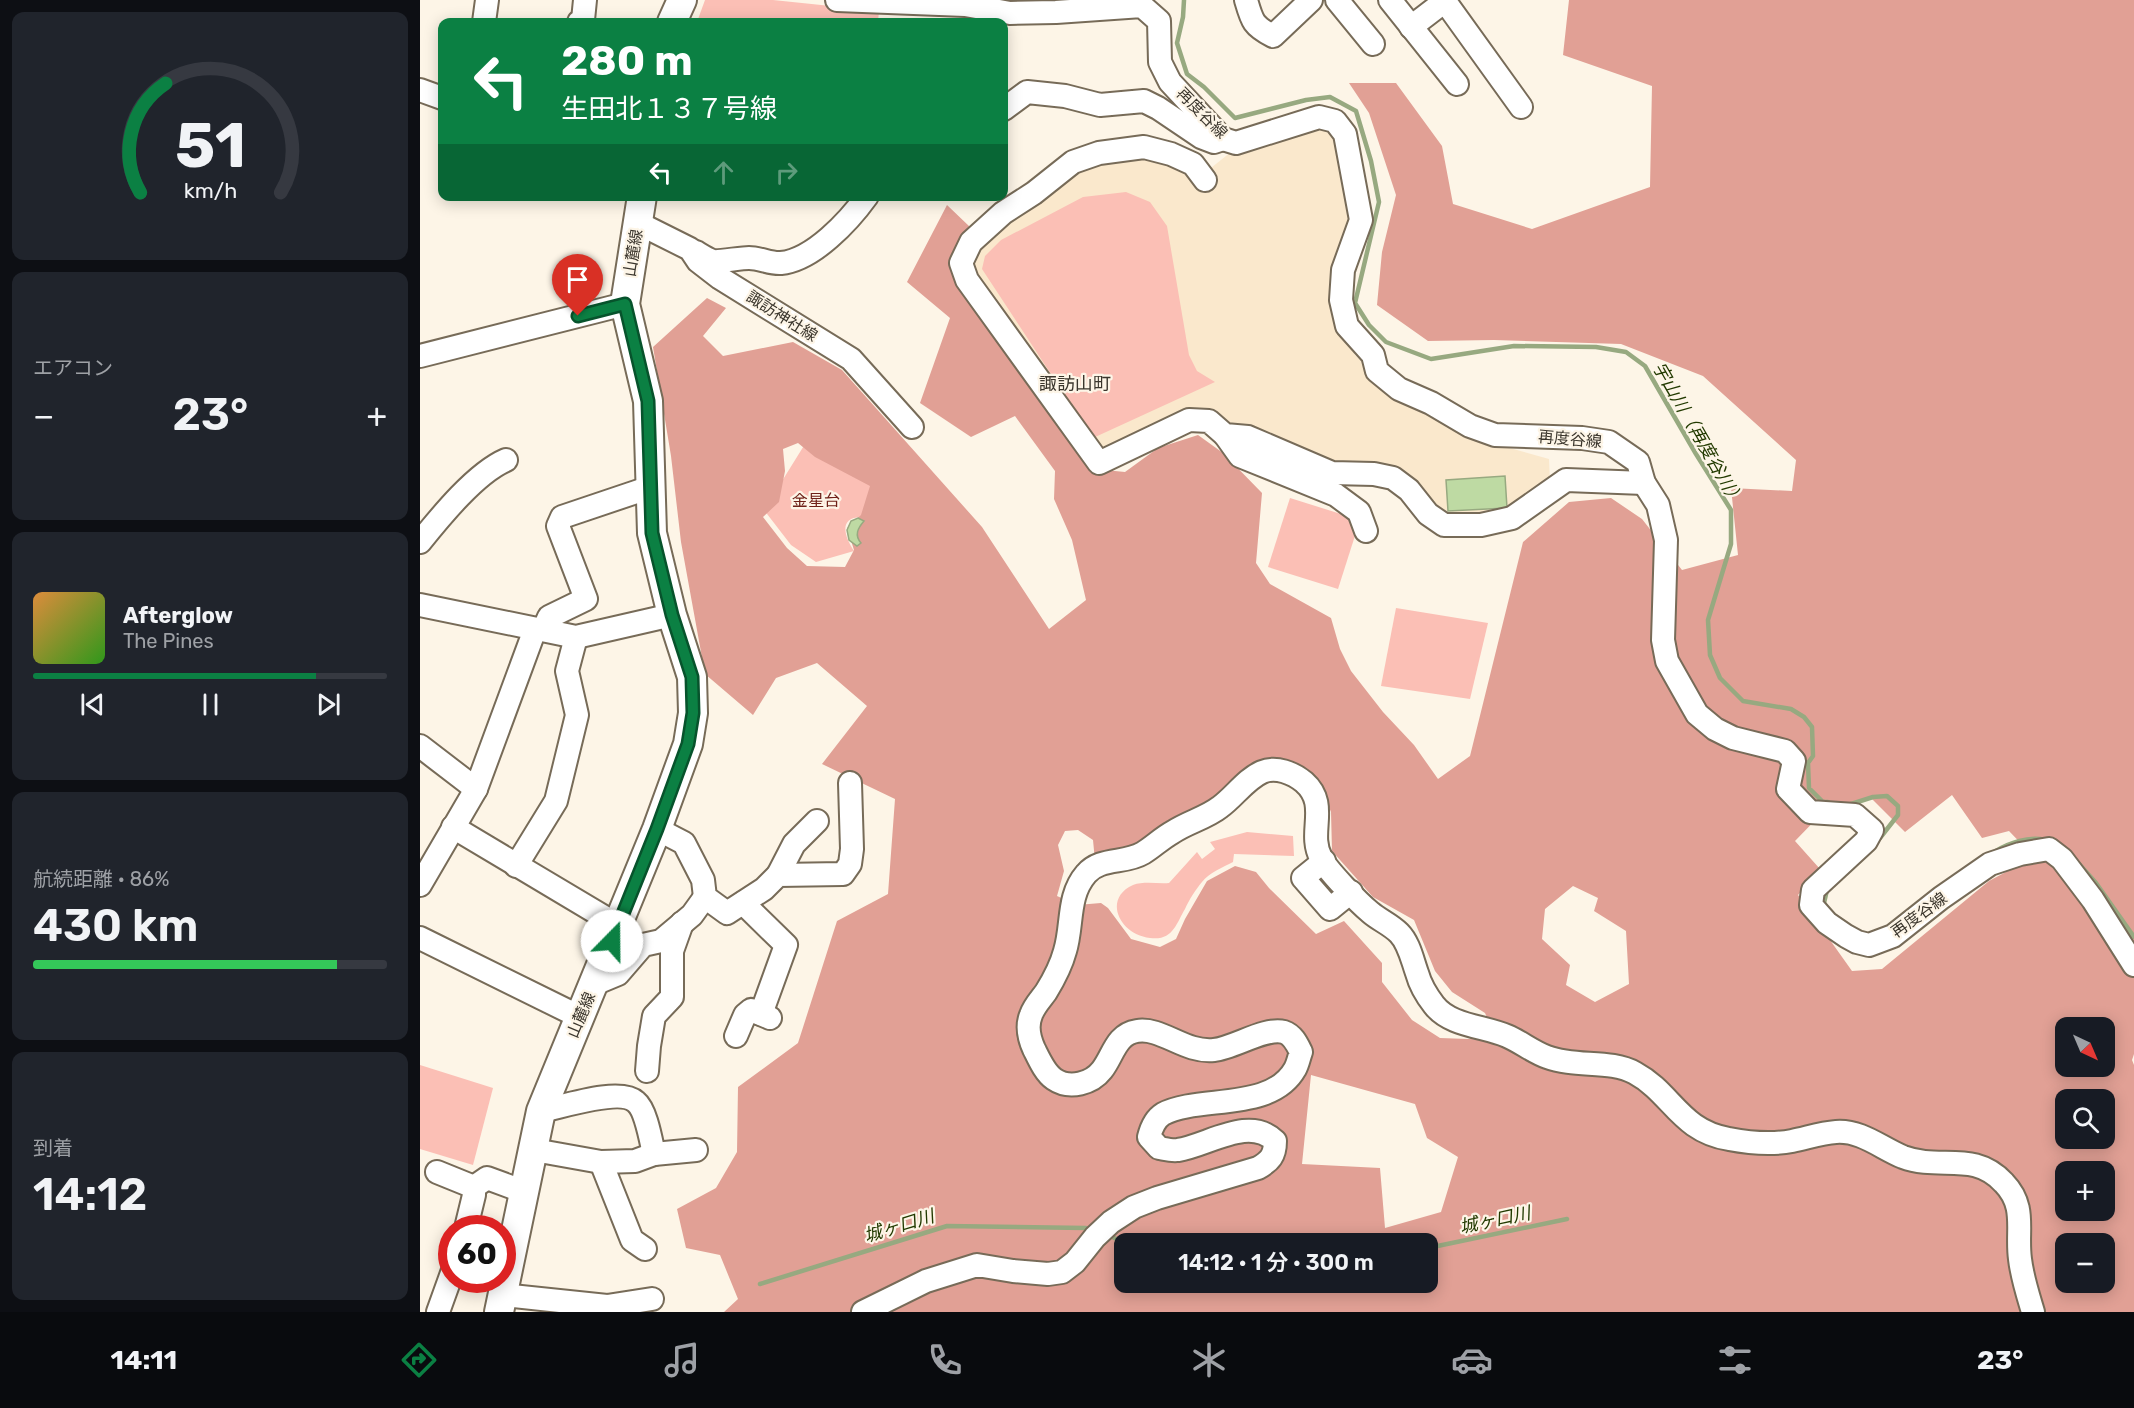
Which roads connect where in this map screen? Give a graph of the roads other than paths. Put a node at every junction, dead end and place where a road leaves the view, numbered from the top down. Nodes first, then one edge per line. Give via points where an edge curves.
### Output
1 (487, 0) edge
2 (585, 0) edge
3 (682, 0) edge
4 (837, 0) edge
5 (1246, 0) edge
6 (1311, 0) edge
7 (1337, 0) edge
8 (1390, 0) edge
9 (1444, 1) edge
10 (1142, 3) edge
11 (485, 18) edge
12 (582, 18) edge
13 (674, 18) edge
14 (1411, 27) junction
15 (1373, 44) dead end
16 (1457, 84) dead end
17 (420, 90) edge
18 (438, 97) edge
19 (1008, 107) edge
20 (1521, 107) dead end
21 (1223, 139) junction
22 (1205, 180) dead end
23 (863, 201) edge
24 (640, 210) edge
25 (690, 249) junction
26 (625, 304) junction
27 (420, 356) edge
28 (912, 427) dead end
29 (1225, 435) junction
30 (506, 459) dead end
31 (1644, 483) junction
32 (651, 487) junction
33 (1366, 531) dead end
34 (420, 542) edge
35 (420, 605) edge
36 (672, 615) junction
37 (538, 629) junction
38 (576, 637) junction
39 (420, 746) edge
40 (850, 783) dead end
41 (476, 789) junction
42 (817, 821) dead end
43 (453, 827) junction
44 (657, 829) junction
45 (516, 866) junction
46 (778, 875) junction
47 (420, 885) edge
48 (705, 897) junction
49 (743, 903) junction
50 (682, 923) junction
51 (618, 926) junction
52 (420, 938) edge
53 (2134, 965) edge
54 (594, 984) junction
55 (580, 1017) junction
56 (736, 1036) dead end
57 (647, 1071) dead end
58 (542, 1111) junction
59 (534, 1150) junction
60 (696, 1150) dead end
61 (654, 1154) junction
62 (601, 1162) junction
63 (437, 1172) dead end
64 (474, 1187) junction
65 (525, 1192) junction
66 (469, 1215) edge
67 (645, 1249) dead end
68 (445, 1293) edge
69 (652, 1299) dead end
70 (501, 1304) edge
71 (612, 1309) edge
72 (438, 1312) edge
73 (863, 1312) edge
74 (2032, 1312) edge

1 - 11 street
2 - 12 street
3 - 13 main road
4 - 10 street, 再度谷線 via 964,5 1010,14
5 - 6 street via 1252,20 1273,36
7 - 15 street
8 - 14 street
9 - 14 street
9 - 20 street
10 - 21 street, 再度谷線 via 1159,21 1160,62 1170,82
14 - 16 street
17 - 18 street
19 - 21 street via 1027,92 1100,105 1144,101 1201,136 1214,142
21 - 31 street, 再度谷線 via 1236,143 1319,117 1335,121 1345,134 1361,220 1343,270 1341,300 1347,326 1373,355 1377,370 1399,389 1495,435 1610,442 1638,462
22 - 29 street via 1193,164 1144,147 1099,153 1073,162 1002,213 971,242 961,263 967,280 1099,463 1189,420 1209,421
23 - 25 street via 837,230 797,261 735,258 714,262
24 - 25 street, 諏訪神社線
24 - 26 main road, 山麓線
25 - 28 street, 諏訪神社線 via 698,261 720,278 851,359
26 - 27 street
26 - 32 main road, 山麓線 via 648,401
29 - 31 street via 1248,437 1332,473 1393,478 1444,525 1481,525 1512,518 1566,480
29 - 33 street via 1240,456 1336,495 1359,512
30 - 34 street via 492,466
31 - 53 street, 再度谷線 via 1658,505 1666,540 1663,640 1667,661 1697,714 1733,738 1785,751 1794,761 1788,789 1810,812 1855,815 1872,830 1866,842 1813,890 1811,905 1827,923 1857,942 1869,945 1882,941 1990,864 2049,849 2093,900
32 - 36 main road, 山麓線 via 652,533
32 - 37 street via 562,517 558,526 586,599 549,617 545,626
35 - 37 street
36 - 38 street
36 - 44 main road, 山麓線 via 692,677 693,713 688,744
37 - 38 street
37 - 41 street
38 - 45 street via 567,671 577,715 556,801
39 - 41 street
40 - 46 street via 852,849 850,864 843,874
41 - 43 street
42 - 46 street via 794,844
43 - 45 street
43 - 47 street
44 - 48 street via 684,843 703,880
44 - 51 main road, 山麓線
45 - 51 street
46 - 49 street
48 - 49 street via 727,913
48 - 50 street
49 - 56 street via 786,945 765,1016 751,1010
50 - 54 street via 661,942 643,945 618,974
50 - 57 street via 672,951 672,997 654,1016
51 - 54 main road, 山麓線
52 - 55 street
54 - 55 main road, 山麓線
55 - 58 main road, 山麓線
58 - 59 main road, 山麓線
58 - 61 street via 626,1096 637,1102
59 - 62 street
59 - 65 main road, 山麓線
60 - 61 street
61 - 62 street via 635,1161
62 - 67 street via 632,1240
63 - 64 street
64 - 65 street via 487,1178
64 - 66 street
65 - 70 main road, 山麓線
68 - 72 street
69 - 71 street
70 - 71 street
73 - 74 street via 926,1281 977,1265 1048,1274 1062,1272 1111,1222 1134,1207 1270,1161 1275,1142 1267,1134 1252,1131 1177,1150 1159,1148 1149,1137 1161,1115 1252,1097 1284,1082 1295,1070 1301,1052 1295,1040 1283,1032 1268,1033 1218,1050 1199,1050 1140,1030 1128,1033 1116,1044 1102,1071 1088,1082 1070,1084 1054,1079 1040,1062 1028,1028 1032,1012 1057,972 1066,948 1075,890 1089,870 1101,863 1139,856 1175,830 1215,812 1262,772 1275,769 1305,783 1315,796 1320,858 1370,913 1404,937 1419,980 1442,1014 1509,1036 1546,1057 1572,1064 1618,1066 1634,1072 1648,1081 1682,1117 1704,1132 1722,1138 1773,1143 1838,1131 1857,1134 1916,1161 1978,1164 1996,1174 2019,1204 2020,1261

